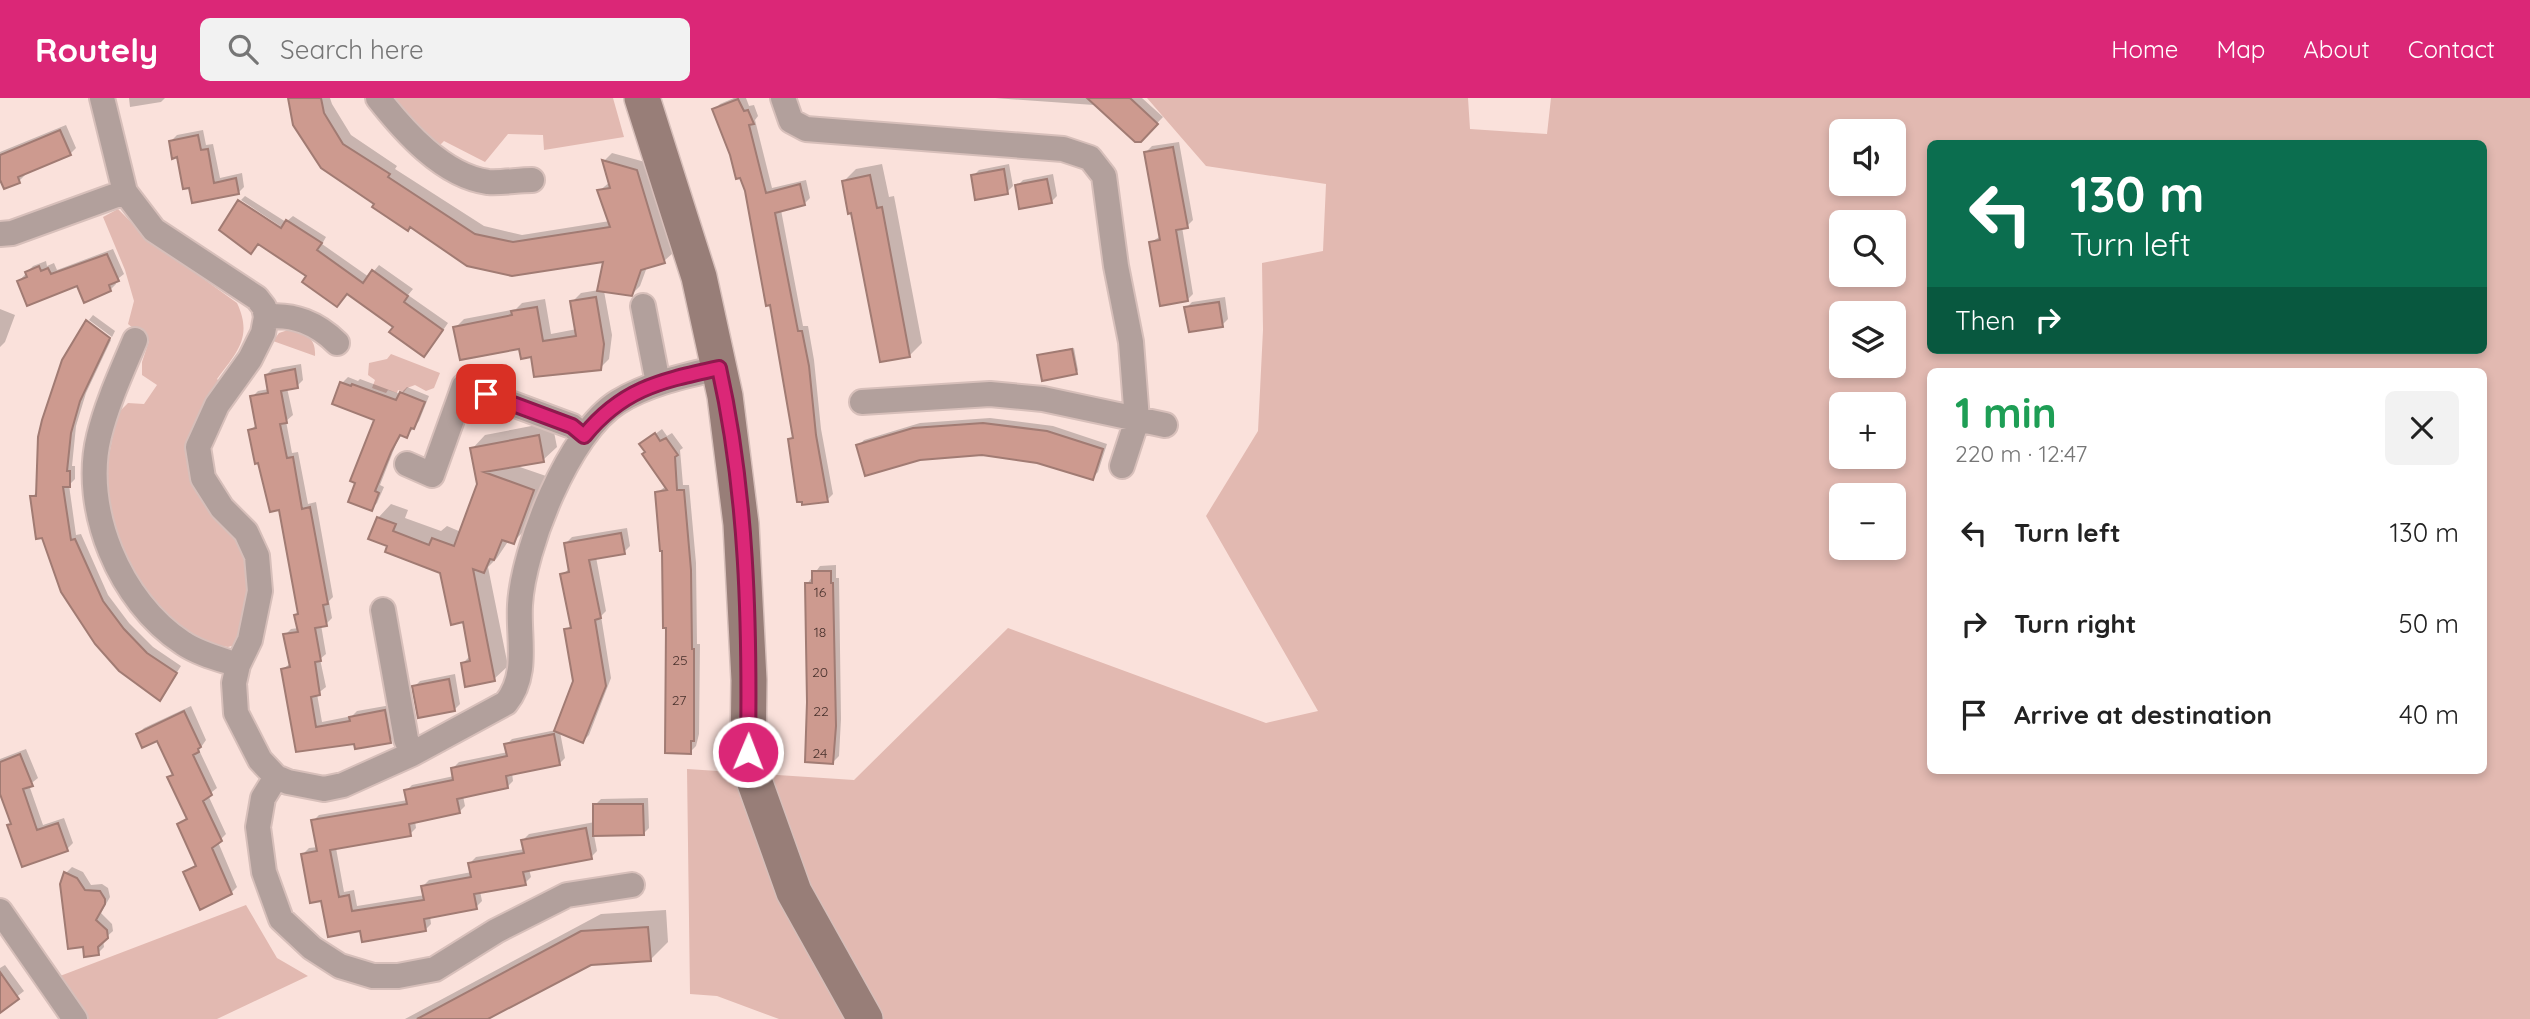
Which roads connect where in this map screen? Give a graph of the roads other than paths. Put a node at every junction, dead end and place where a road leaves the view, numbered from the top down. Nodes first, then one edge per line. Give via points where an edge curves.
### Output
1 (102, 98) edge
2 (378, 98) edge
3 (783, 98) edge
4 (647, 99) edge
5 (532, 180) dead end
6 (125, 192) junction
7 (0, 234) edge
8 (643, 306) dead end
9 (266, 317) junction
10 (135, 340) dead end
11 (337, 343) dead end
12 (719, 368) junction
13 (658, 383) junction
14 (862, 402) dead end
15 (1137, 419) junction
16 (1165, 425) dead end
17 (584, 436) junction
18 (407, 464) dead end
19 (1122, 466) dead end
20 (383, 610) dead end
21 (238, 665) junction
22 (412, 754) junction
23 (276, 776) junction
24 (632, 885) dead end
25 (0, 911) edge
26 (75, 1019) edge
27 (865, 1019) edge

1 - 6 street
2 - 5 street via 440,162 489,182
3 - 15 street via 791,121 806,129 1063,149 1090,158 1104,176
4 - 12 street via 699,278
6 - 7 street
6 - 9 street via 154,230 257,298
8 - 13 street
9 - 11 street via 293,317 320,328
9 - 21 street via 250,359 217,405 198,447 203,478 222,508 246,532 257,556 260,591 250,640
10 - 21 street via 99,437 94,490 106,544 119,572 164,629 185,645
12 - 13 street
12 - 27 street via 741,524 748,752 794,892
13 - 17 street via 616,403
14 - 15 street via 990,394 1043,399
15 - 16 street
15 - 19 street
17 - 18 street via 572,426 464,386 432,475
17 - 22 street via 560,479 525,568 519,620 522,656 513,694 492,712
20 - 22 street
21 - 23 street via 236,713 247,740
22 - 23 street via 324,789
23 - 24 street via 263,799 258,827 264,872 281,919 340,966 373,976 435,969 496,931 568,895
25 - 26 street

